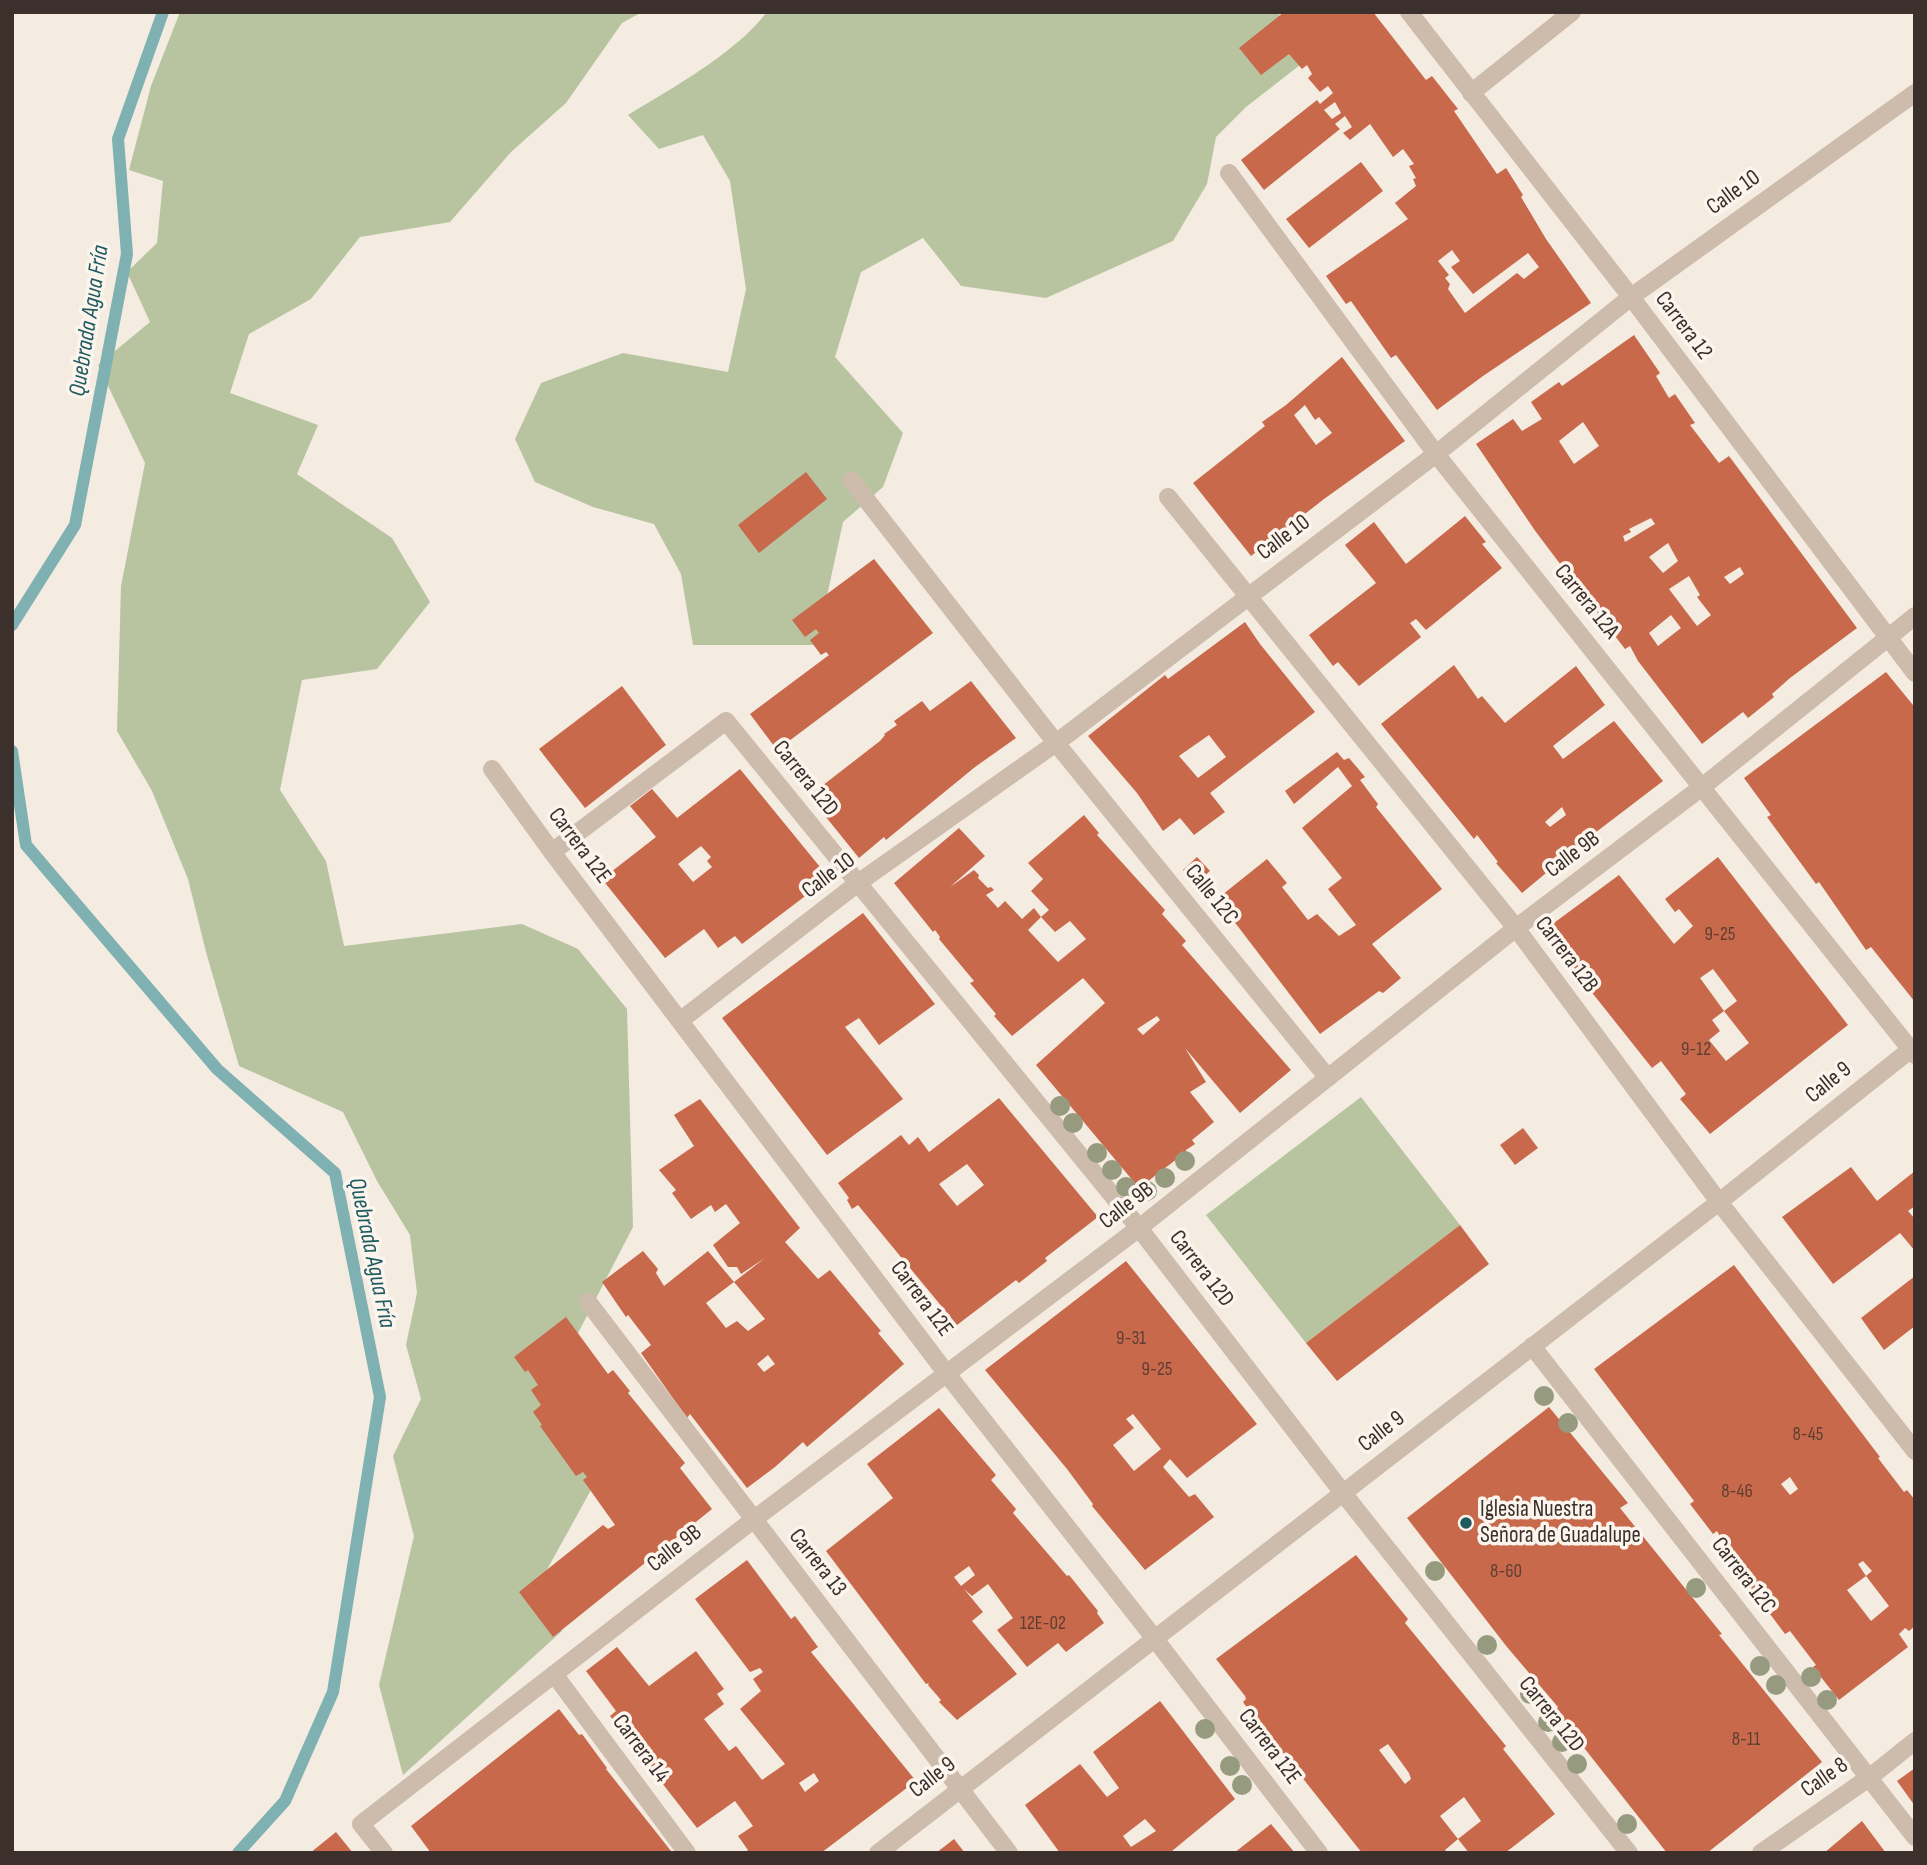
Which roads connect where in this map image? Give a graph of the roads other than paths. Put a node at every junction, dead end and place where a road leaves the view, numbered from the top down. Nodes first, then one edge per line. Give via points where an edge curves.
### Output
1 (1409, 12) edge
2 (1572, 12) edge
3 (1471, 93) junction
4 (1915, 93) edge
5 (1229, 173) dead end
6 (1630, 297) junction
7 (1436, 454) junction
8 (850, 480) dead end
9 (1168, 497) dead end
10 (1249, 596) junction
11 (1915, 616) edge
12 (1886, 638) junction
13 (1915, 673) edge
14 (1056, 743) junction
15 (492, 769) dead end
16 (1702, 787) junction
17 (552, 852) junction
18 (858, 883) junction
19 (1516, 928) junction
20 (681, 1020) junction
21 (1913, 1050) edge
22 (1328, 1078) junction
23 (1719, 1202) junction
24 (1139, 1228) junction
25 (588, 1302) dead end
26 (1532, 1346) junction
27 (947, 1374) junction
28 (1915, 1451) edge
29 (1343, 1493) junction
30 (753, 1520) junction
31 (1155, 1639) junction
32 (554, 1674) junction
33 (1915, 1741) edge
34 (1870, 1777) junction
35 (959, 1788) junction
36 (1915, 1837) edge
37 (384, 1853) edge
38 (687, 1853) edge
39 (878, 1853) edge
40 (1009, 1853) edge
41 (1319, 1853) edge
42 (1629, 1853) edge
43 (1761, 1853) edge

1 - 3 street, Carrera 12
2 - 3 street
3 - 6 street, Carrera 12
4 - 6 street, Calle 10
5 - 7 street, Carrera 12A
6 - 7 street, Calle 10
6 - 12 street, Carrera 12
7 - 10 street, Calle 10
7 - 16 street, Carrera 12A
8 - 14 street, Calle 12C
9 - 10 street, Carrera 12B
10 - 14 street, Calle 10
10 - 19 street, Carrera 12B
11 - 12 street, Calle 9B
12 - 13 street, Carrera 12
12 - 16 street, Calle 9B
14 - 18 street, Calle 10
14 - 22 street, Calle 12C
15 - 17 street, Carrera 12E
16 - 19 street, Calle 9B
16 - 21 street, Carrera 12A
17 - 18 street, Carrera 12D via 726,721
17 - 20 street, Carrera 12E
18 - 20 street, Calle 10
18 - 24 street, Carrera 12D
19 - 22 street, Calle 9B
19 - 23 street, Carrera 12B
20 - 27 street, Carrera 12E
21 - 23 street, Calle 9
22 - 24 street, Calle 9B
23 - 26 street, Calle 9
23 - 28 street, Carrera 12B
24 - 27 street, Calle 9B
24 - 29 street, Carrera 12D
25 - 30 street, Carrera 13
26 - 29 street, Calle 9
26 - 34 street, Carrera 12C
27 - 30 street, Calle 9B
27 - 31 street, Carrera 12E
29 - 31 street, Calle 9
29 - 42 street, Carrera 12D
30 - 32 street, Calle 9B
30 - 35 street, Carrera 13
31 - 35 street, Calle 9
31 - 41 street, Carrera 12E
32 - 37 street, Calle 9B via 361,1825
32 - 38 street, Carrera 14
33 - 34 street, Calle 8
34 - 36 street, Carrera 12C
34 - 43 street, Calle 8
35 - 39 street, Calle 9
35 - 40 street, Carrera 13

